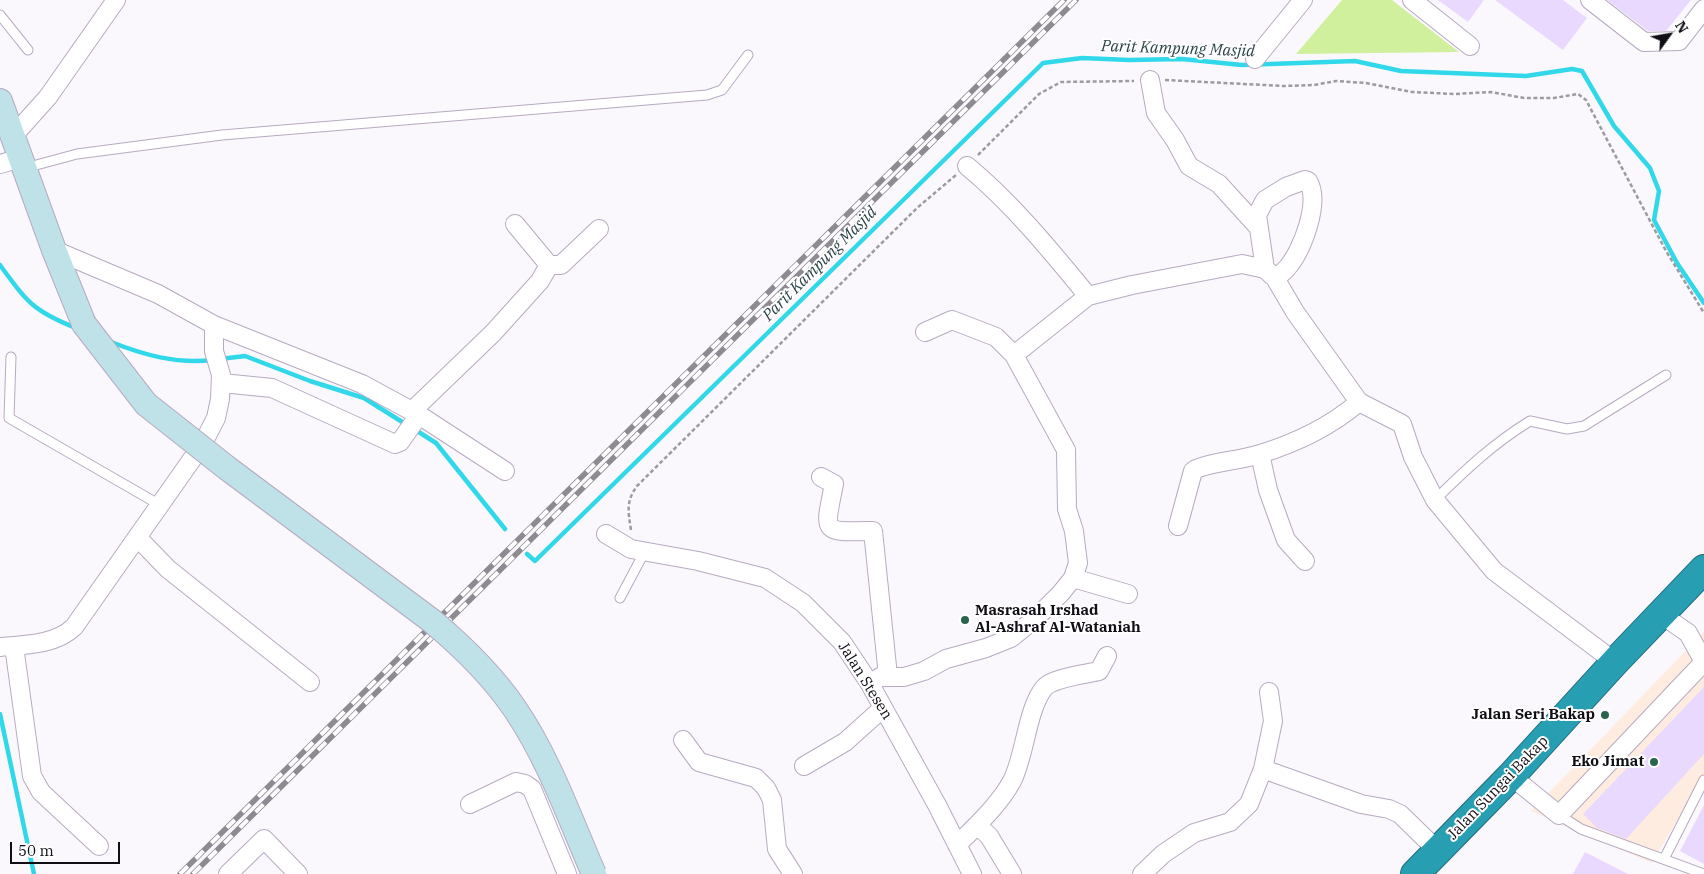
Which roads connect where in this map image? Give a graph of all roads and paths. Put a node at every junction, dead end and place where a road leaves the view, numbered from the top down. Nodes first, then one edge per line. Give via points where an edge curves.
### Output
1 (116, 0) edge
2 (1303, 0) edge
3 (1412, 0) edge
4 (1590, 0) edge
5 (1704, 10) edge
6 (0, 15) edge
7 (1470, 46) dead end
8 (28, 50) dead end
9 (748, 55) dead end
10 (1256, 59) dead end
11 (1150, 80) junction
12 (0, 101) edge
13 (13, 136) junction
14 (15, 163) edge
15 (967, 166) junction
16 (514, 224) dead end
17 (1259, 228) junction
18 (599, 229) dead end
19 (54, 250) junction
20 (549, 265) junction
21 (1270, 274) junction
22 (1088, 296) junction
23 (1704, 314) edge
24 (214, 325) junction
25 (924, 332) dead end
26 (1014, 355) junction
27 (11, 357) dead end
28 (1666, 375) dead end
29 (221, 379) junction
30 (1359, 402) junction
31 (412, 421) junction
32 (1260, 454) junction
33 (505, 471) dead end
34 (822, 477) dead end
35 (1436, 500) junction
36 (160, 505) junction
37 (1178, 526) dead end
38 (606, 534) dead end
39 (137, 537) junction
40 (638, 550) junction
41 (1305, 561) dead end
42 (1704, 569) edge
43 (1073, 578) junction
44 (1128, 594) dead end
45 (620, 598) dead end
46 (1662, 615) junction
47 (7, 646) edge
48 (1107, 656) dead end
49 (1615, 662) junction
50 (1704, 662) edge
51 (888, 676) junction
52 (310, 682) dead end
53 (870, 684) junction
54 (1269, 692) dead end
55 (883, 708) junction
56 (683, 740) dead end
57 (804, 766) dead end
58 (1263, 769) junction
59 (1511, 776) junction
60 (1704, 780) edge
61 (470, 804) dead end
62 (1559, 815) junction
63 (977, 825) junction
64 (957, 845) junction
65 (100, 846) dead end
66 (1438, 850) junction
67 (1664, 859) junction
68 (228, 874) edge
69 (298, 874) edge
70 (567, 874) edge
71 (594, 874) edge
72 (793, 874) edge
73 (972, 874) edge
74 (1012, 874) edge
75 (1142, 874) edge
76 (1414, 874) edge
77 (1704, 874) edge

1 - 13 street via 48,97
2 - 10 street
3 - 7 street
4 - 5 street via 1644,42 1680,41
6 - 8 lane
9 - 14 lane via 722,90 707,95 222,134
11 - 15 path via 1061,82 1049,87
11 - 17 street via 1156,113 1189,166 1219,184
11 - 23 path via 1284,86 1336,81 1412,92 1491,92 1524,98 1578,94 1586,100 1666,251
12 - 13 street
13 - 14 street
14 - 19 street
15 - 22 street via 984,180
15 - 40 path via 917,208 637,486 629,496 627,507
16 - 20 street
17 - 21 street
17 - 21 street via 1257,215 1265,200 1308,181 1312,197 1311,220 1288,268
18 - 20 street via 561,265
19 - 24 street via 158,294
19 - 71 street, bridge via 84,324 146,404 462,646 515,709 533,740
20 - 31 street via 540,281
21 - 22 street via 1242,264
21 - 30 street
22 - 26 street
24 - 29 street via 214,352
24 - 31 street via 362,384
25 - 26 street via 952,320 996,337
26 - 43 street via 1066,450 1068,509 1078,563
27 - 36 lane via 9,418
28 - 35 lane via 1584,426 1567,429 1530,421 1471,463
29 - 31 street via 272,388 395,444 400,442
29 - 36 street via 216,418 202,445
30 - 32 street via 1320,430
30 - 35 street via 1402,424 1413,457
31 - 33 street
32 - 37 street via 1193,471
32 - 41 street via 1268,490 1286,540
34 - 51 street via 834,484 827,521 829,527 839,532 873,531
35 - 49 street via 1494,571
36 - 39 street
38 - 40 street, Jalan Stesen
39 - 47 street via 74,627 64,636
39 - 52 street via 168,569
40 - 45 lane
40 - 53 street, Jalan Stesen via 765,578 803,604 842,642
42 - 46 highway, Jalan Sungai Bakap
43 - 44 street
43 - 51 street via 1037,617 1011,638 946,659 924,671 904,677
46 - 49 highway, Jalan Sungai Bakap
46 - 50 street via 1688,633
47 - 65 street via 32,776 41,792
48 - 63 street via 1098,671 1045,686 1012,781
49 - 59 highway, Jalan Sungai Bakap
50 - 62 street
51 - 53 street
53 - 55 street, Jalan Stesen
54 - 58 street via 1273,721
55 - 57 street via 845,742
55 - 64 street, Jalan Stesen
56 - 72 street via 699,762 756,778 766,788 772,800 777,849
58 - 66 street via 1361,804 1400,814
58 - 75 street via 1249,804 1230,822 1194,833 1163,854
59 - 62 street
59 - 66 highway, Jalan Sungai Bakap
60 - 67 lane
61 - 70 street via 516,782 525,784 532,790
62 - 67 lane via 1581,829
63 - 64 street
63 - 74 street via 989,836
64 - 73 street, Jalan Stesen
66 - 76 highway, Jalan Sungai Bakap
67 - 77 lane
68 - 69 street via 264,839

